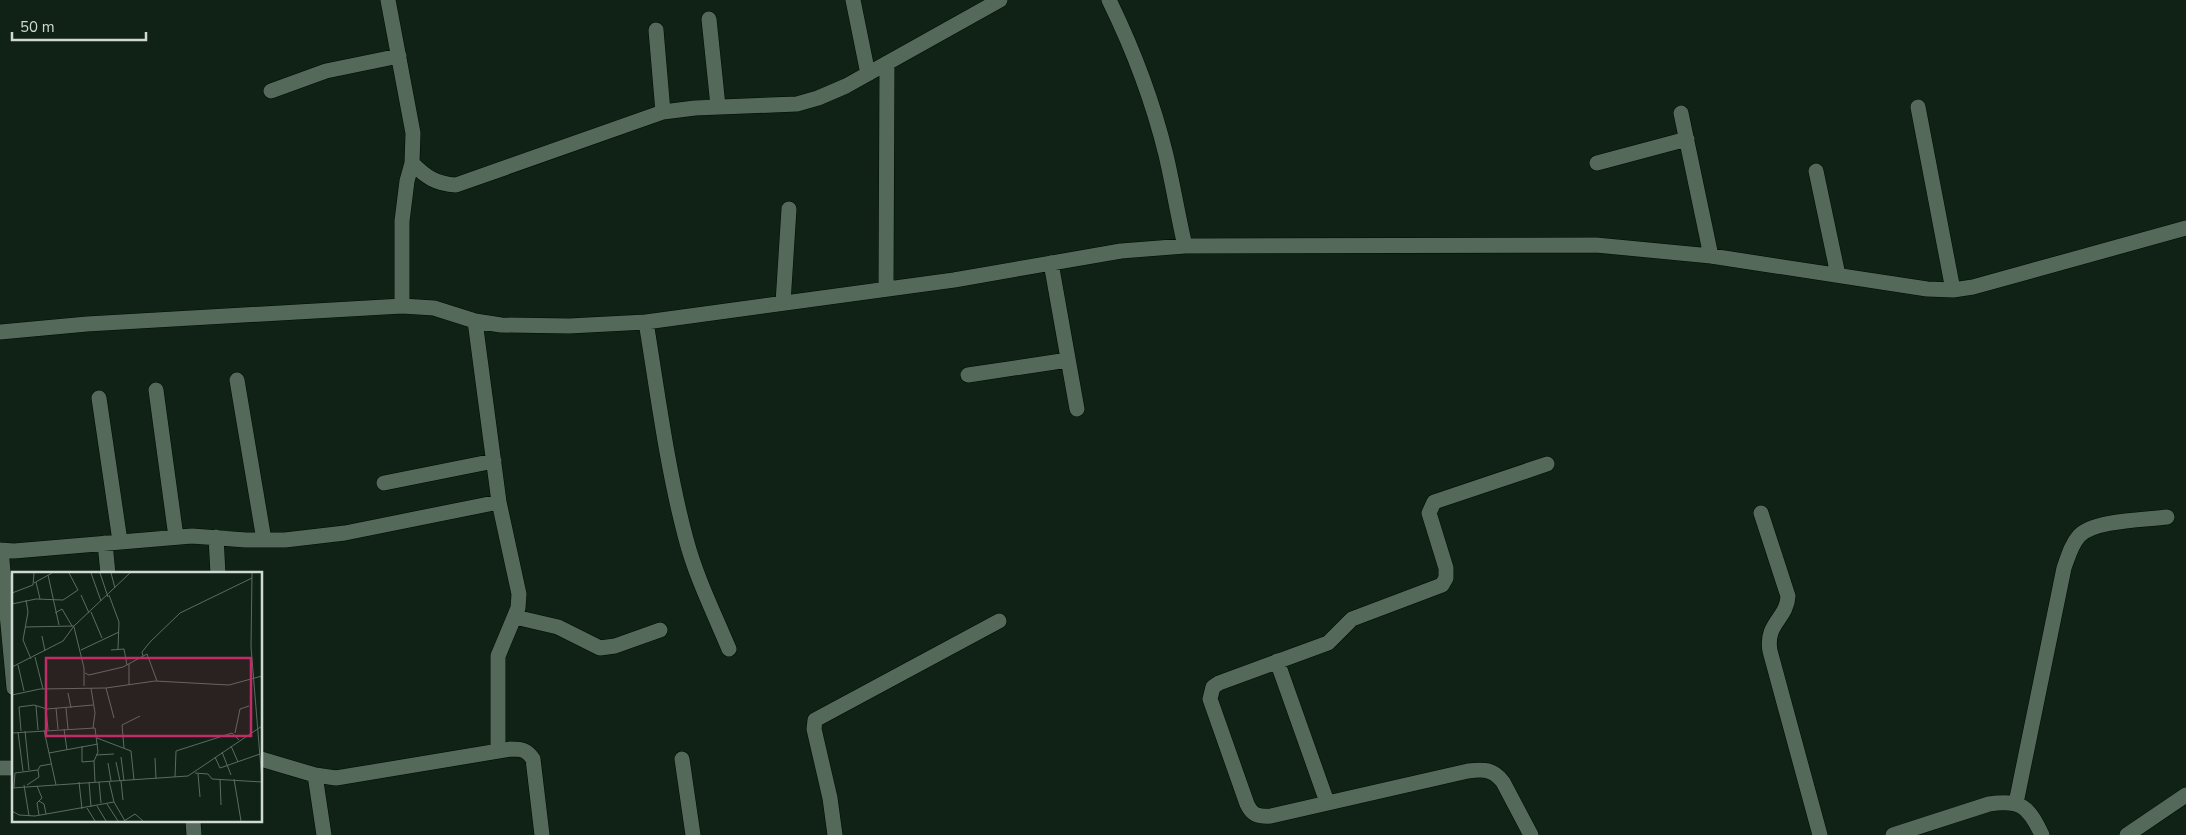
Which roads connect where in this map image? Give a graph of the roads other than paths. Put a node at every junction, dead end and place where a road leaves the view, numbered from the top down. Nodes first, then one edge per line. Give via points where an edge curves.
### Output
1 (388, 0) edge
2 (853, 0) edge
3 (1000, 0) edge
4 (1109, 0) edge
5 (709, 19) dead end
6 (656, 30) dead end
7 (399, 56) junction
8 (887, 63) junction
9 (868, 74) junction
10 (271, 91) dead end
11 (718, 106) junction
12 (1918, 107) dead end
13 (663, 112) junction
14 (1682, 113) dead end
15 (1687, 139) junction
16 (412, 164) junction
17 (1597, 164) dead end
18 (1816, 172) dead end
19 (789, 209) dead end
20 (2186, 228) edge
21 (1185, 246) junction
22 (1711, 256) junction
23 (1051, 263) junction
24 (1838, 275) junction
25 (886, 289) junction
26 (1953, 290) junction
27 (784, 303) junction
28 (402, 306) junction
29 (475, 321) junction
30 (646, 322) junction
31 (0, 332) edge
32 (1068, 360) junction
33 (968, 375) dead end
34 (237, 380) dead end
35 (156, 390) dead end
36 (99, 398) dead end
37 (1077, 409) dead end
38 (494, 462) junction
39 (1547, 464) dead end
40 (384, 483) dead end
41 (499, 502) junction
42 (1761, 513) dead end
43 (2166, 517) dead end
44 (176, 537) junction
45 (216, 537) junction
46 (264, 540) junction
47 (112, 542) junction
48 (0, 550) edge
49 (108, 572) edge
50 (218, 572) edge
51 (515, 617) junction
52 (999, 621) dead end
53 (660, 630) dead end
54 (729, 648) dead end
55 (1278, 661) junction
56 (12, 668) edge
57 (498, 751) junction
58 (262, 759) edge
59 (682, 760) dead end
60 (315, 776) junction
61 (2186, 795) edge
62 (1326, 802) junction
63 (2016, 803) junction
64 (193, 822) edge
65 (194, 835) edge
66 (324, 835) edge
67 (542, 835) edge
68 (693, 835) edge
69 (835, 835) edge
70 (1531, 835) edge
71 (1820, 835) edge
72 (1893, 835) edge
73 (2042, 835) edge
74 (2127, 835) edge

1 - 7 street
2 - 9 street
3 - 8 street
4 - 21 street via 1155,118
5 - 11 street
6 - 13 street
7 - 10 street via 326,71
7 - 16 street via 413,133
8 - 9 street
8 - 25 street
9 - 11 street via 797,104
11 - 13 street
12 - 26 street
13 - 16 street via 456,185 431,180
14 - 15 street
15 - 17 street
15 - 22 street
16 - 28 street via 402,221
18 - 24 street
19 - 27 street
20 - 26 street
21 - 22 street via 1596,245
21 - 23 street via 1121,251
22 - 24 street
23 - 25 street
23 - 32 street
24 - 26 street
25 - 27 street
27 - 30 street
28 - 29 street via 434,308
28 - 31 street
29 - 30 street via 525,326
29 - 38 street
30 - 54 street via 669,462 686,540
32 - 33 street
32 - 37 street
34 - 46 street
35 - 44 street
36 - 47 street
38 - 40 street
38 - 41 street
39 - 55 street via 1434,502 1429,513 1446,568 1442,585 1352,619 1328,643
41 - 46 street via 345,533
41 - 51 street via 519,594
42 - 71 street via 1788,596 1786,608 1769,634 1770,651
43 - 63 street via 2092,528 2072,546 2064,568
44 - 45 street
44 - 47 street
45 - 46 street
45 - 50 street
47 - 48 street
47 - 49 street
48 - 56 street
51 - 53 street via 558,627 600,648
51 - 57 street via 498,656
52 - 69 street via 816,720 814,729
55 - 62 street
55 - 62 street via 1213,687 1210,699 1215,715 1252,814 1271,816
57 - 60 street via 336,778
57 - 67 street via 521,749 533,760
58 - 60 street
59 - 68 street
60 - 66 street
61 - 74 street
62 - 70 street via 1468,771 1489,770 1503,782
63 - 72 street via 1989,804
63 - 73 street via 2027,809
64 - 65 street

